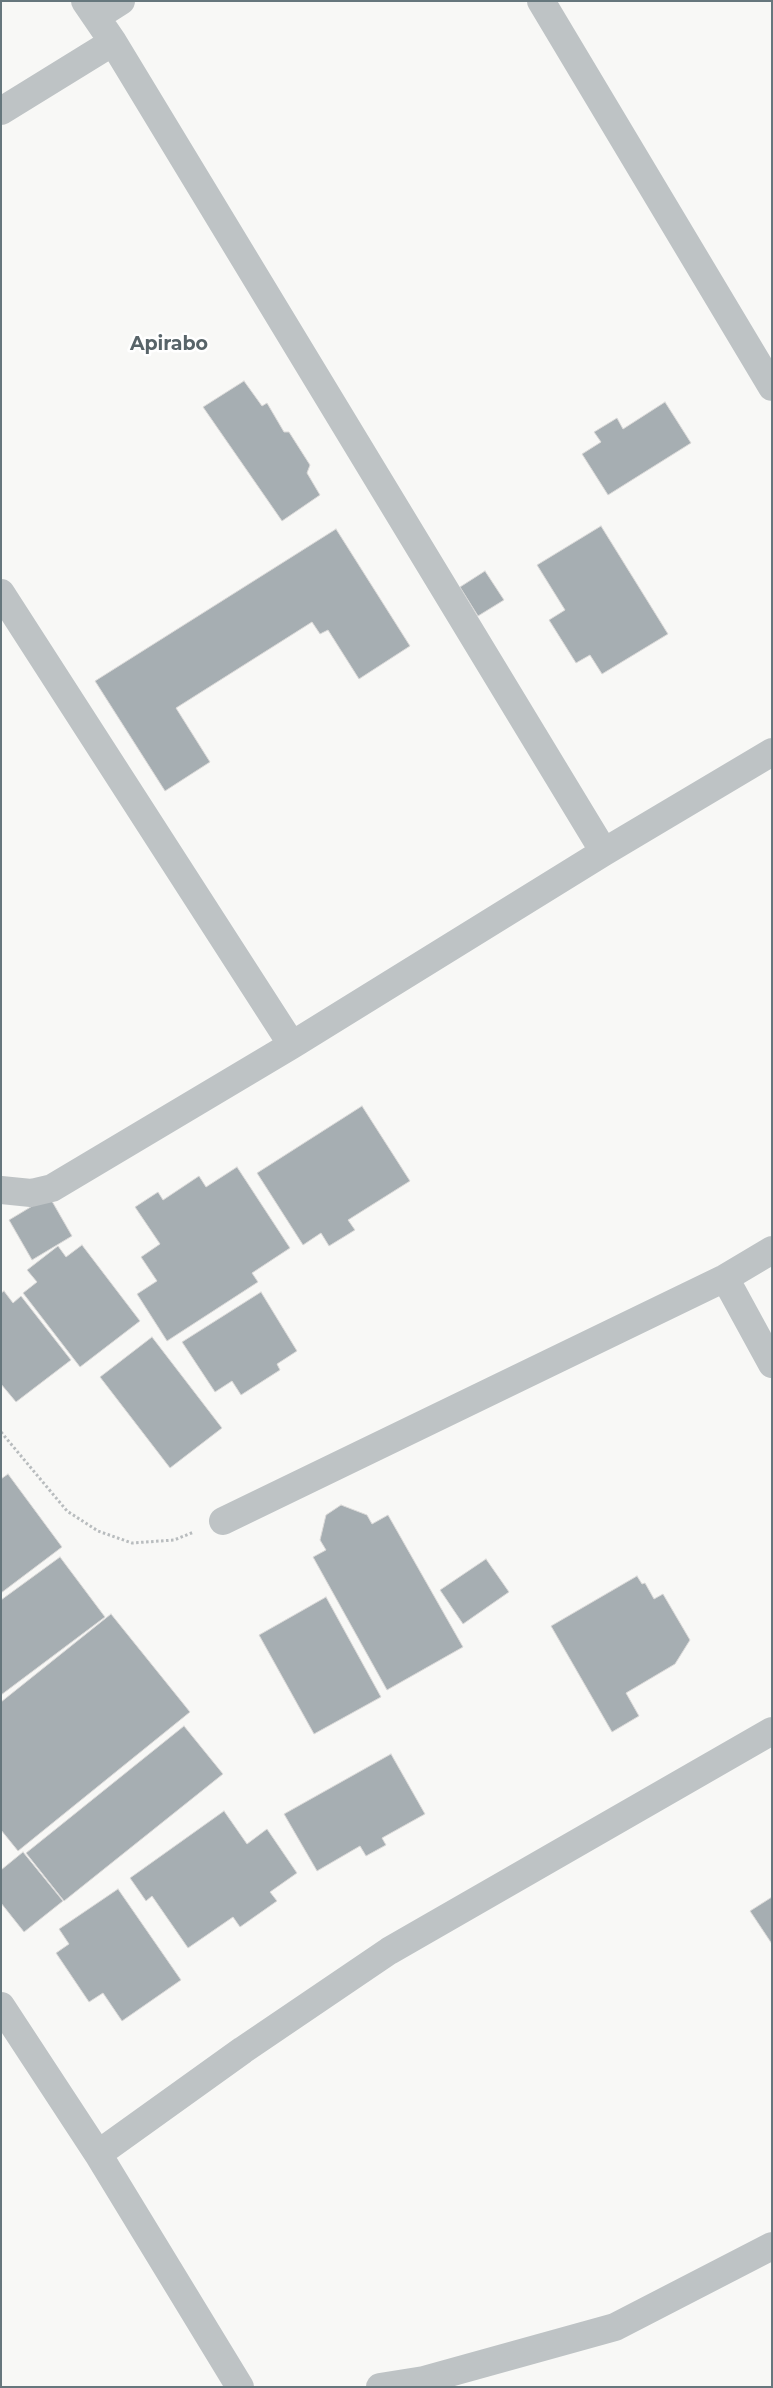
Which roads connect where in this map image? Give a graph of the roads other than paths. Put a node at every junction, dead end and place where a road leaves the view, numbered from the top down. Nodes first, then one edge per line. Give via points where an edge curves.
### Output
1 (121, 1) edge
2 (542, 1) edge
3 (90, 9) edge
4 (113, 42) junction
5 (1, 111) edge
6 (772, 387) edge
7 (1, 593) edge
8 (772, 752) edge
9 (604, 852) junction
10 (292, 1045) junction
11 (1, 1190) edge
12 (772, 1250) edge
13 (725, 1278) junction
14 (772, 1364) edge
15 (223, 1521) road end
16 (772, 1731) edge
17 (1, 2006) edge
18 (98, 2154) junction
19 (772, 2246) edge
20 (240, 2387) edge
21 (380, 2387) edge

1 - 3 street
2 - 6 street
3 - 4 street
4 - 5 street
4 - 9 street
7 - 10 street
8 - 9 street
9 - 10 street
10 - 11 street via 52,1188 31,1193
12 - 13 street
13 - 14 street
13 - 15 street
16 - 18 street via 389,1951
17 - 18 street
18 - 20 street
19 - 21 street via 615,2327 424,2380

